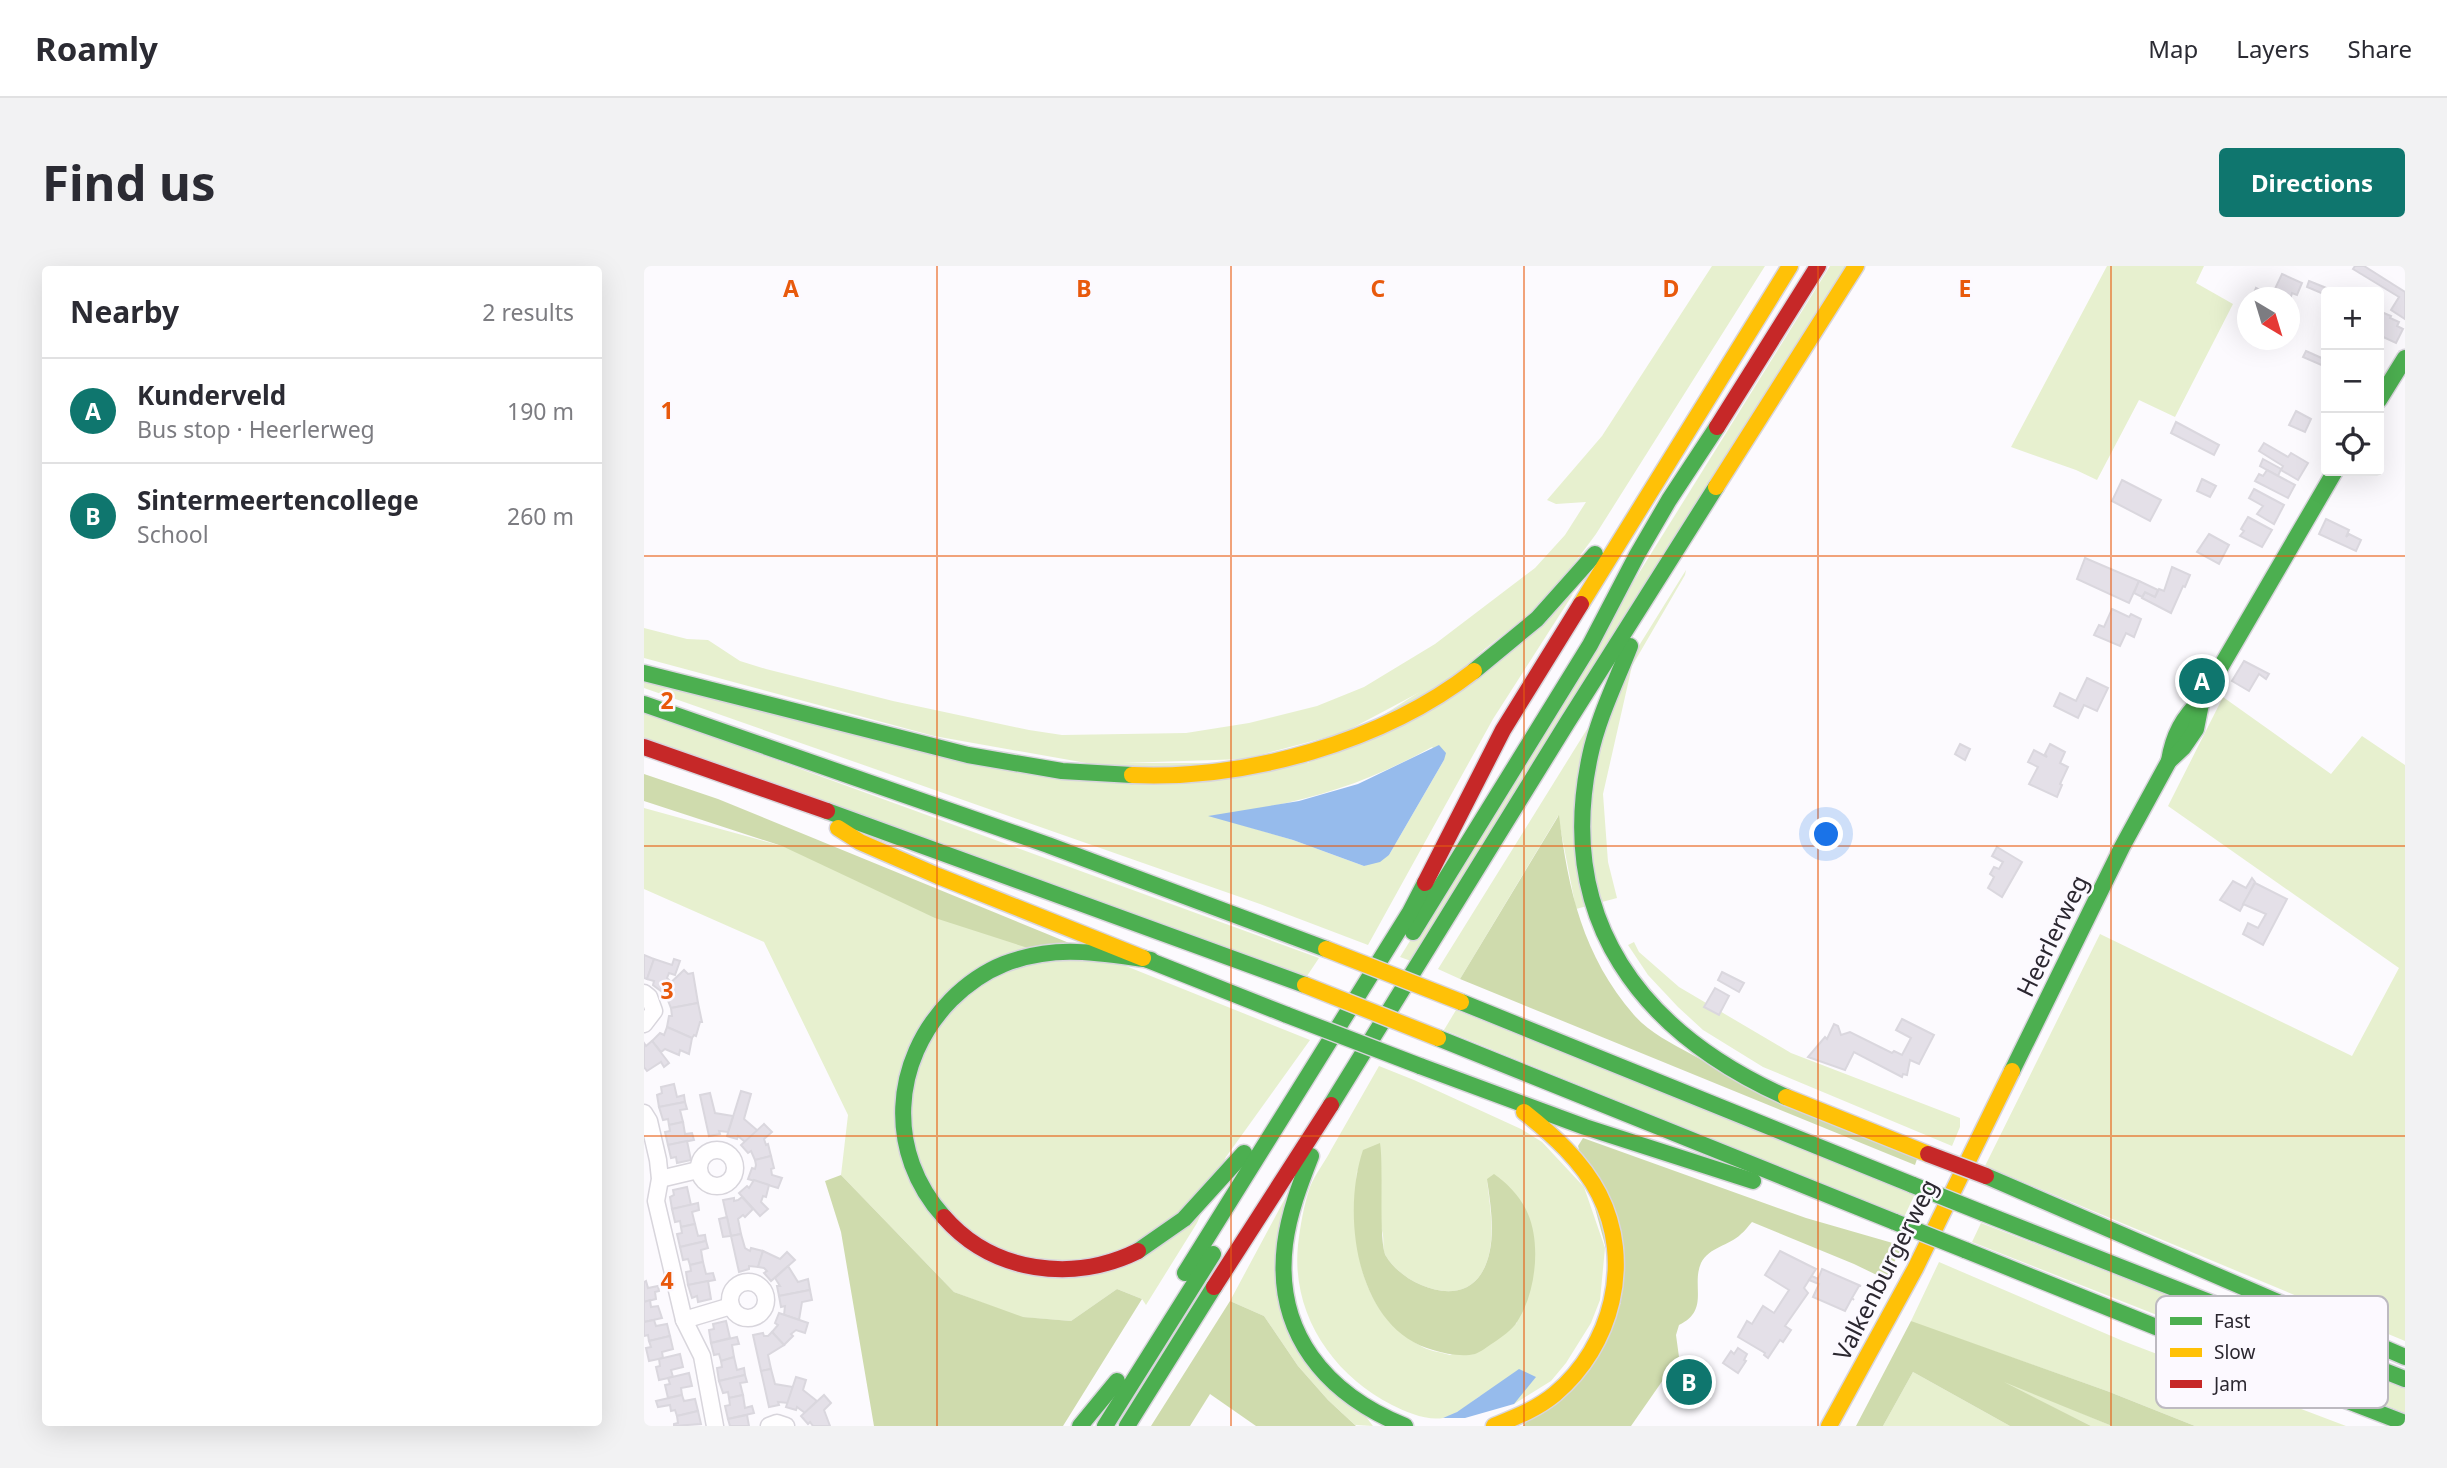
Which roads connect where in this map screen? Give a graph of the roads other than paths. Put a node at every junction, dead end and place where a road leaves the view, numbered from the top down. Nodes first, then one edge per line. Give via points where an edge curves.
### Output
1 (1790, 266) edge
2 (1818, 266) edge
3 (1856, 266) edge
4 (2405, 358) edge
5 (2384, 392) edge
6 (2332, 476) edge
7 (1657, 481) junction
8 (1656, 582) junction
9 (644, 673) edge
10 (644, 704) edge
11 (644, 747) edge
12 (781, 794) junction
13 (1151, 960) junction
14 (644, 993) edge
15 (644, 1024) edge
16 (1338, 1094) junction
17 (1506, 1098) junction
18 (1289, 1106) junction
19 (644, 1113) edge
20 (1980, 1133) joint
21 (698, 1170) dead end
22 (660, 1180) junction
23 (1889, 1220) junction
24 (2190, 1296) edge
25 (2263, 1296) edge
26 (731, 1306) dead end
27 (684, 1320) junction
28 (2156, 1327) edge
29 (2388, 1350) edge
30 (2405, 1357) edge
31 (2388, 1372) edge
32 (2405, 1379) edge
33 (1117, 1381) junction
34 (2366, 1408) edge
35 (2405, 1423) edge
36 (715, 1426) edge
37 (769, 1426) edge
38 (786, 1426) edge
39 (1080, 1426) edge
40 (1091, 1426) edge
41 (1105, 1426) edge
42 (1127, 1426) edge
43 (1405, 1426) edge
44 (1494, 1426) edge
45 (1829, 1426) edge

1 - 7 main road
2 - 41 main road via 1681,480 1590,645
3 - 8 main road
4 - 5 main road
6 - 20 main road, Heerlerweg via 2202,699 2196,729 2168,761
7 - 9 main road via 1550,606 1468,675 1365,734 1259,765 1158,776 1048,769 919,744
7 - 18 main road via 1503,730 1410,912
8 - 16 main road
8 - 25 main road, bridge via 1590,755 1581,834 1591,901 1604,937 1642,997 1696,1047 1796,1100
10 - 24 main road, bridge via 1061,850 1326,949
11 - 12 main road
12 - 13 main road via 860,842
12 - 23 main road, bridge via 1305,985
13 - 17 main road, bridge
13 - 18 main road via 1062,951 1016,959 963,986 930,1021 906,1076 903,1130 915,1174 946,1221 982,1249 1021,1264 1065,1270 1116,1261 1155,1241 1189,1214
14 - 15 street via 654,1011
16 - 42 main road
16 - 43 main road via 1294,1201 1284,1256 1287,1307 1300,1339 1328,1379 1364,1408
17 - 23 main road via 1713,1170
17 - 44 main road via 1557,1139 1594,1184 1612,1228 1616,1275 1607,1321 1585,1363 1544,1403
18 - 33 main road
19 - 22 street
20 - 45 main road, Valkenburgerweg via 1914,1269
21 - 22 street
22 - 27 street via 656,1201
23 - 28 main road, bridge
26 - 27 street
27 - 36 street via 702,1356
29 - 30 main road, bridge
31 - 32 main road, bridge
33 - 39 main road
33 - 40 main road
34 - 35 main road, bridge
37 - 38 street

